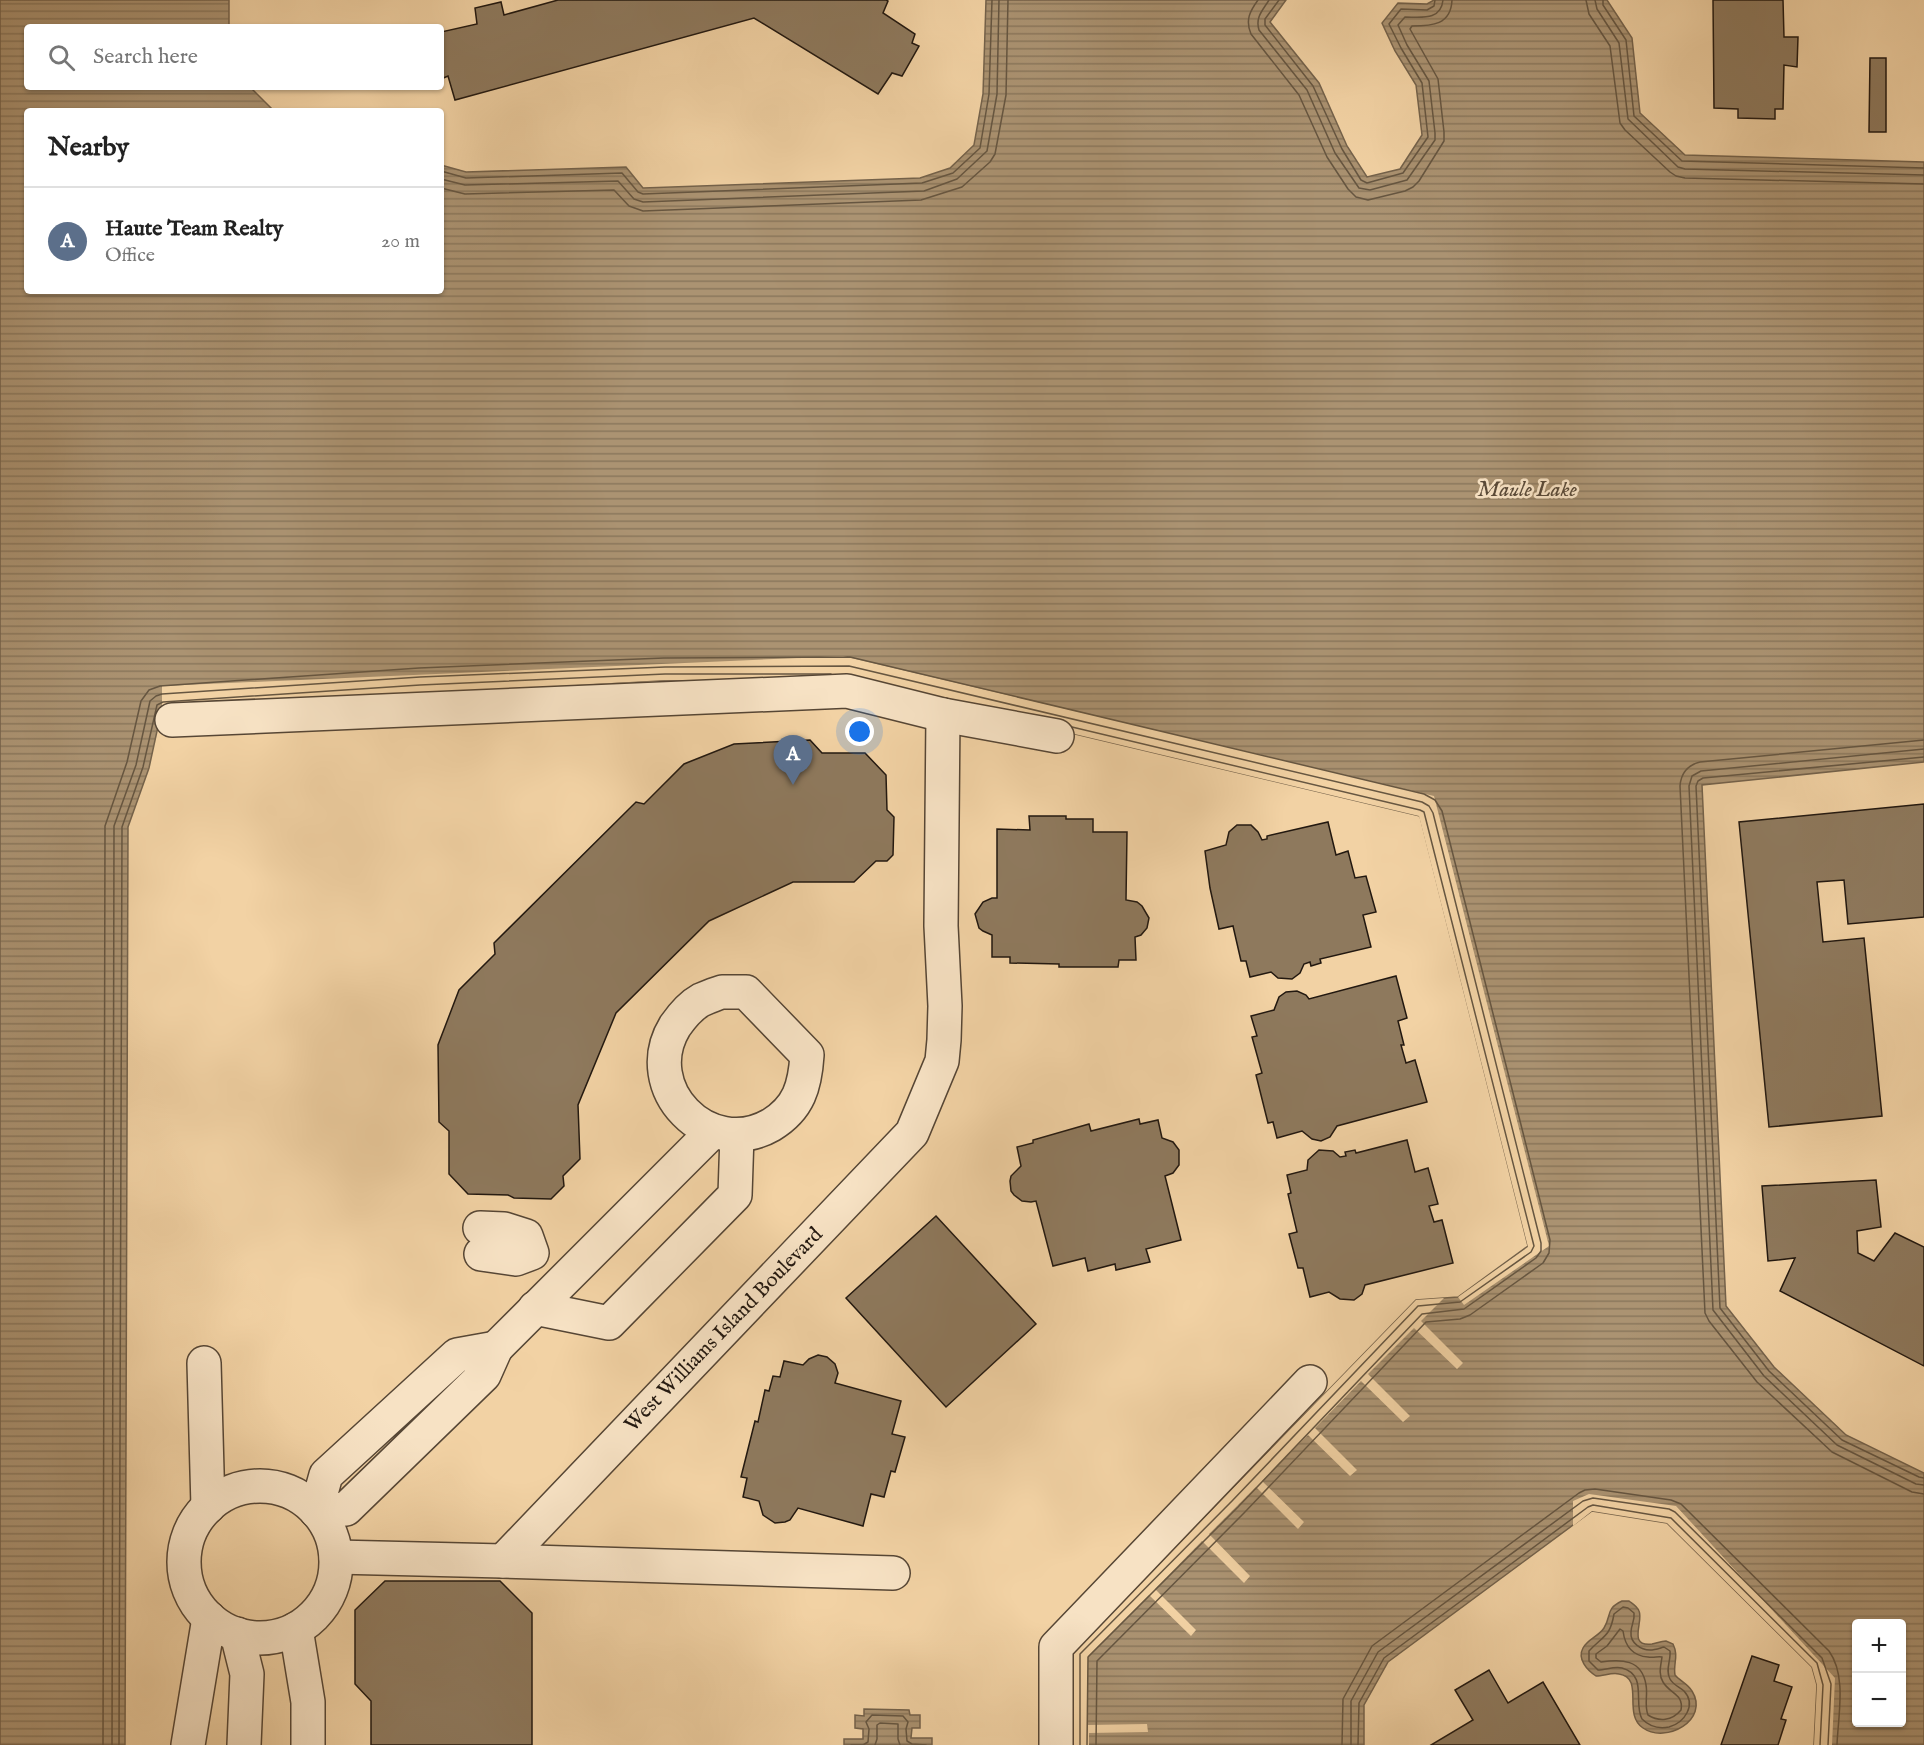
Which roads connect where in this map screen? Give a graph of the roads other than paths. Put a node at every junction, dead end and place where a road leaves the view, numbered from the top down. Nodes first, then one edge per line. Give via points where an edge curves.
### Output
1 (943, 715) junction
2 (172, 720) dead end
3 (1057, 736) dead end
4 (725, 1133) junction
5 (481, 1241) dead end
6 (564, 1279) junction
7 (536, 1308) junction
8 (204, 1363) dead end
9 (1310, 1382) dead end
10 (208, 1507) junction
11 (316, 1510) junction
12 (336, 1557) junction
13 (503, 1561) junction
14 (893, 1572) dead end
15 (209, 1618) junction
16 (296, 1629) junction
17 (237, 1634) junction
18 (188, 1745) edge
19 (244, 1745) edge
20 (308, 1745) edge
21 (1056, 1745) edge

1 - 2 street via 848,691
1 - 3 street
1 - 13 street, West Williams Island Boulevard via 942,1061 912,1133
4 - 4 street via 760,1131 781,1119 796,1101 806,1079 807,1055 746,992 722,992 700,1000 682,1015 670,1035 664,1058 666,1082 676,1104 693,1121
4 - 6 street
4 - 7 street via 735,1195 609,1323
5 - 6 street via 516,1259 532,1253
6 - 7 street
7 - 11 street via 496,1348 484,1376 346,1509
8 - 10 street
9 - 21 street via 1056,1647
10 - 11 street via 228,1493 250,1486 275,1487
10 - 15 street via 193,1527 185,1550 185,1574 193,1597
11 - 12 street via 330,1533
12 - 13 street
12 - 16 street via 333,1583 322,1606
13 - 14 street
15 - 17 street
15 - 18 street
16 - 17 street via 280,1636 255,1638
16 - 20 street via 308,1702
17 - 19 street via 247,1674

